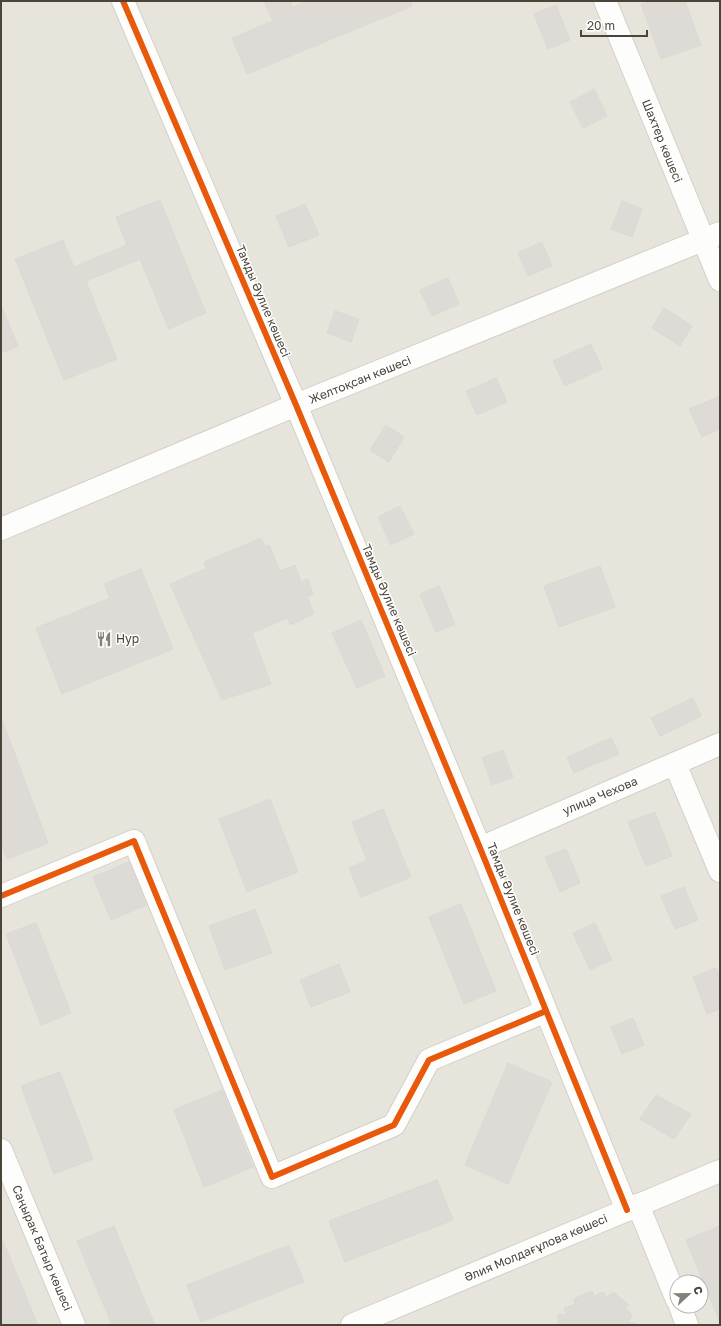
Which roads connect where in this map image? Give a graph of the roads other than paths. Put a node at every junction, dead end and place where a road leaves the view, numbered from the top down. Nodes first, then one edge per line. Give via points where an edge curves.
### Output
1 (123, 1) edge
2 (604, 1) edge
3 (712, 237) edge
4 (720, 280) edge
5 (296, 406) junction
6 (1, 529) edge
7 (720, 744) edge
8 (675, 764) junction
9 (480, 848) junction
10 (720, 871) edge
11 (1, 896) edge
12 (546, 1011) junction
13 (1, 1150) edge
14 (720, 1171) edge
15 (632, 1208) junction
16 (669, 1284) edge
17 (683, 1314) edge
18 (74, 1325) edge
19 (352, 1325) edge
20 (687, 1325) edge

1 - 5 street, Тамды Әулие көшесі
2 - 3 street, Шахтер көшесі
3 - 4 street, Шахтер көшесі
3 - 5 street, Желтоқсан көшесі
5 - 6 street, Желтоқсан көшесі
5 - 9 street, Тамды Әулие көшесі
7 - 8 street, улица Чехова
8 - 9 street, улица Чехова
8 - 10 street
9 - 12 street, Тамды Әулие көшесі
11 - 12 street via 134,841 272,1177 394,1125 429,1060
12 - 15 street, Тамды Әулие көшесі
13 - 18 street, Саңырак Батыр көшесі
14 - 15 street, Әлия Молдағұлова көшесі
15 - 16 street, Тамды Әулие көшесі
15 - 19 street, Әлия Молдағұлова көшесі
17 - 20 street

